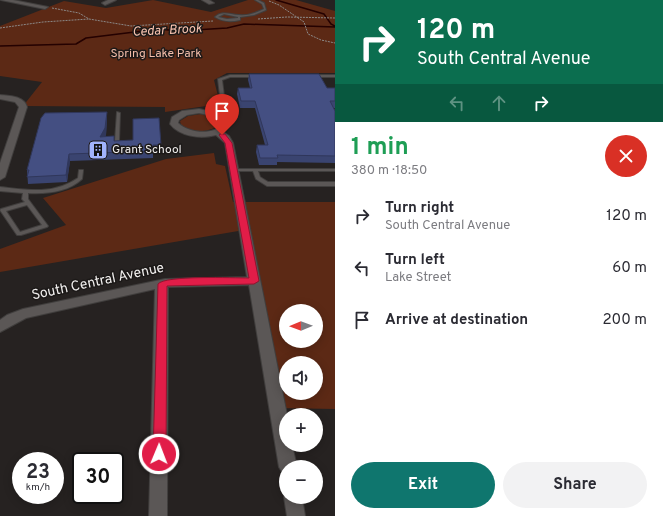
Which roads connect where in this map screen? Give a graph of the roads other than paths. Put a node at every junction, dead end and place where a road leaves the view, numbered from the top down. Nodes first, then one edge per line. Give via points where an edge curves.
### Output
1 (4, 0) edge
2 (25, 0) edge
3 (113, 0) edge
4 (205, 0) edge
5 (256, 0) edge
6 (17, 2) junction
7 (105, 3) dead end
8 (212, 4) dead end
9 (6, 6) dead end
10 (45, 7) road end
11 (239, 16) junction
12 (259, 76) edge
13 (305, 76) edge
14 (335, 76) edge
15 (0, 97) edge
16 (118, 112) dead end
17 (214, 113) junction
18 (217, 132) junction
19 (117, 141) edge
20 (234, 170) junction
21 (255, 170) junction
22 (335, 170) edge
23 (81, 171) dead end
24 (0, 177) edge
25 (335, 184) edge
26 (0, 189) edge
27 (26, 191) junction
28 (28, 203) junction
29 (254, 281) junction
30 (162, 284) junction
31 (0, 326) edge
32 (287, 460) edge
33 (294, 504) edge
34 (158, 516) edge
35 (296, 516) edge

1 - 6 street
2 - 6 street
3 - 7 street
4 - 8 street
5 - 11 lane via 263,4 265,9
6 - 9 street
6 - 10 street
11 - 11 lane via 225,14 216,17 237,20
12 - 17 lane via 230,76 220,79 222,104
13 - 14 lane
15 - 24 street via 17,100 23,107
16 - 19 lane
17 - 18 street via 224,117 227,124
17 - 18 street via 199,111 180,115 174,119 174,124 182,131 199,134
18 - 20 street via 228,140
20 - 21 lane
20 - 29 street
21 - 22 lane
21 - 25 lane via 258,178 267,184
23 - 27 lane via 80,179 70,187
26 - 27 lane
27 - 28 lane via 25,199
28 - 28 lane via 45,226 18,234 3,210
29 - 30 street, South Central Avenue via 180,281
29 - 32 street
30 - 31 street, South Central Avenue via 23,314
30 - 34 street
33 - 35 street

